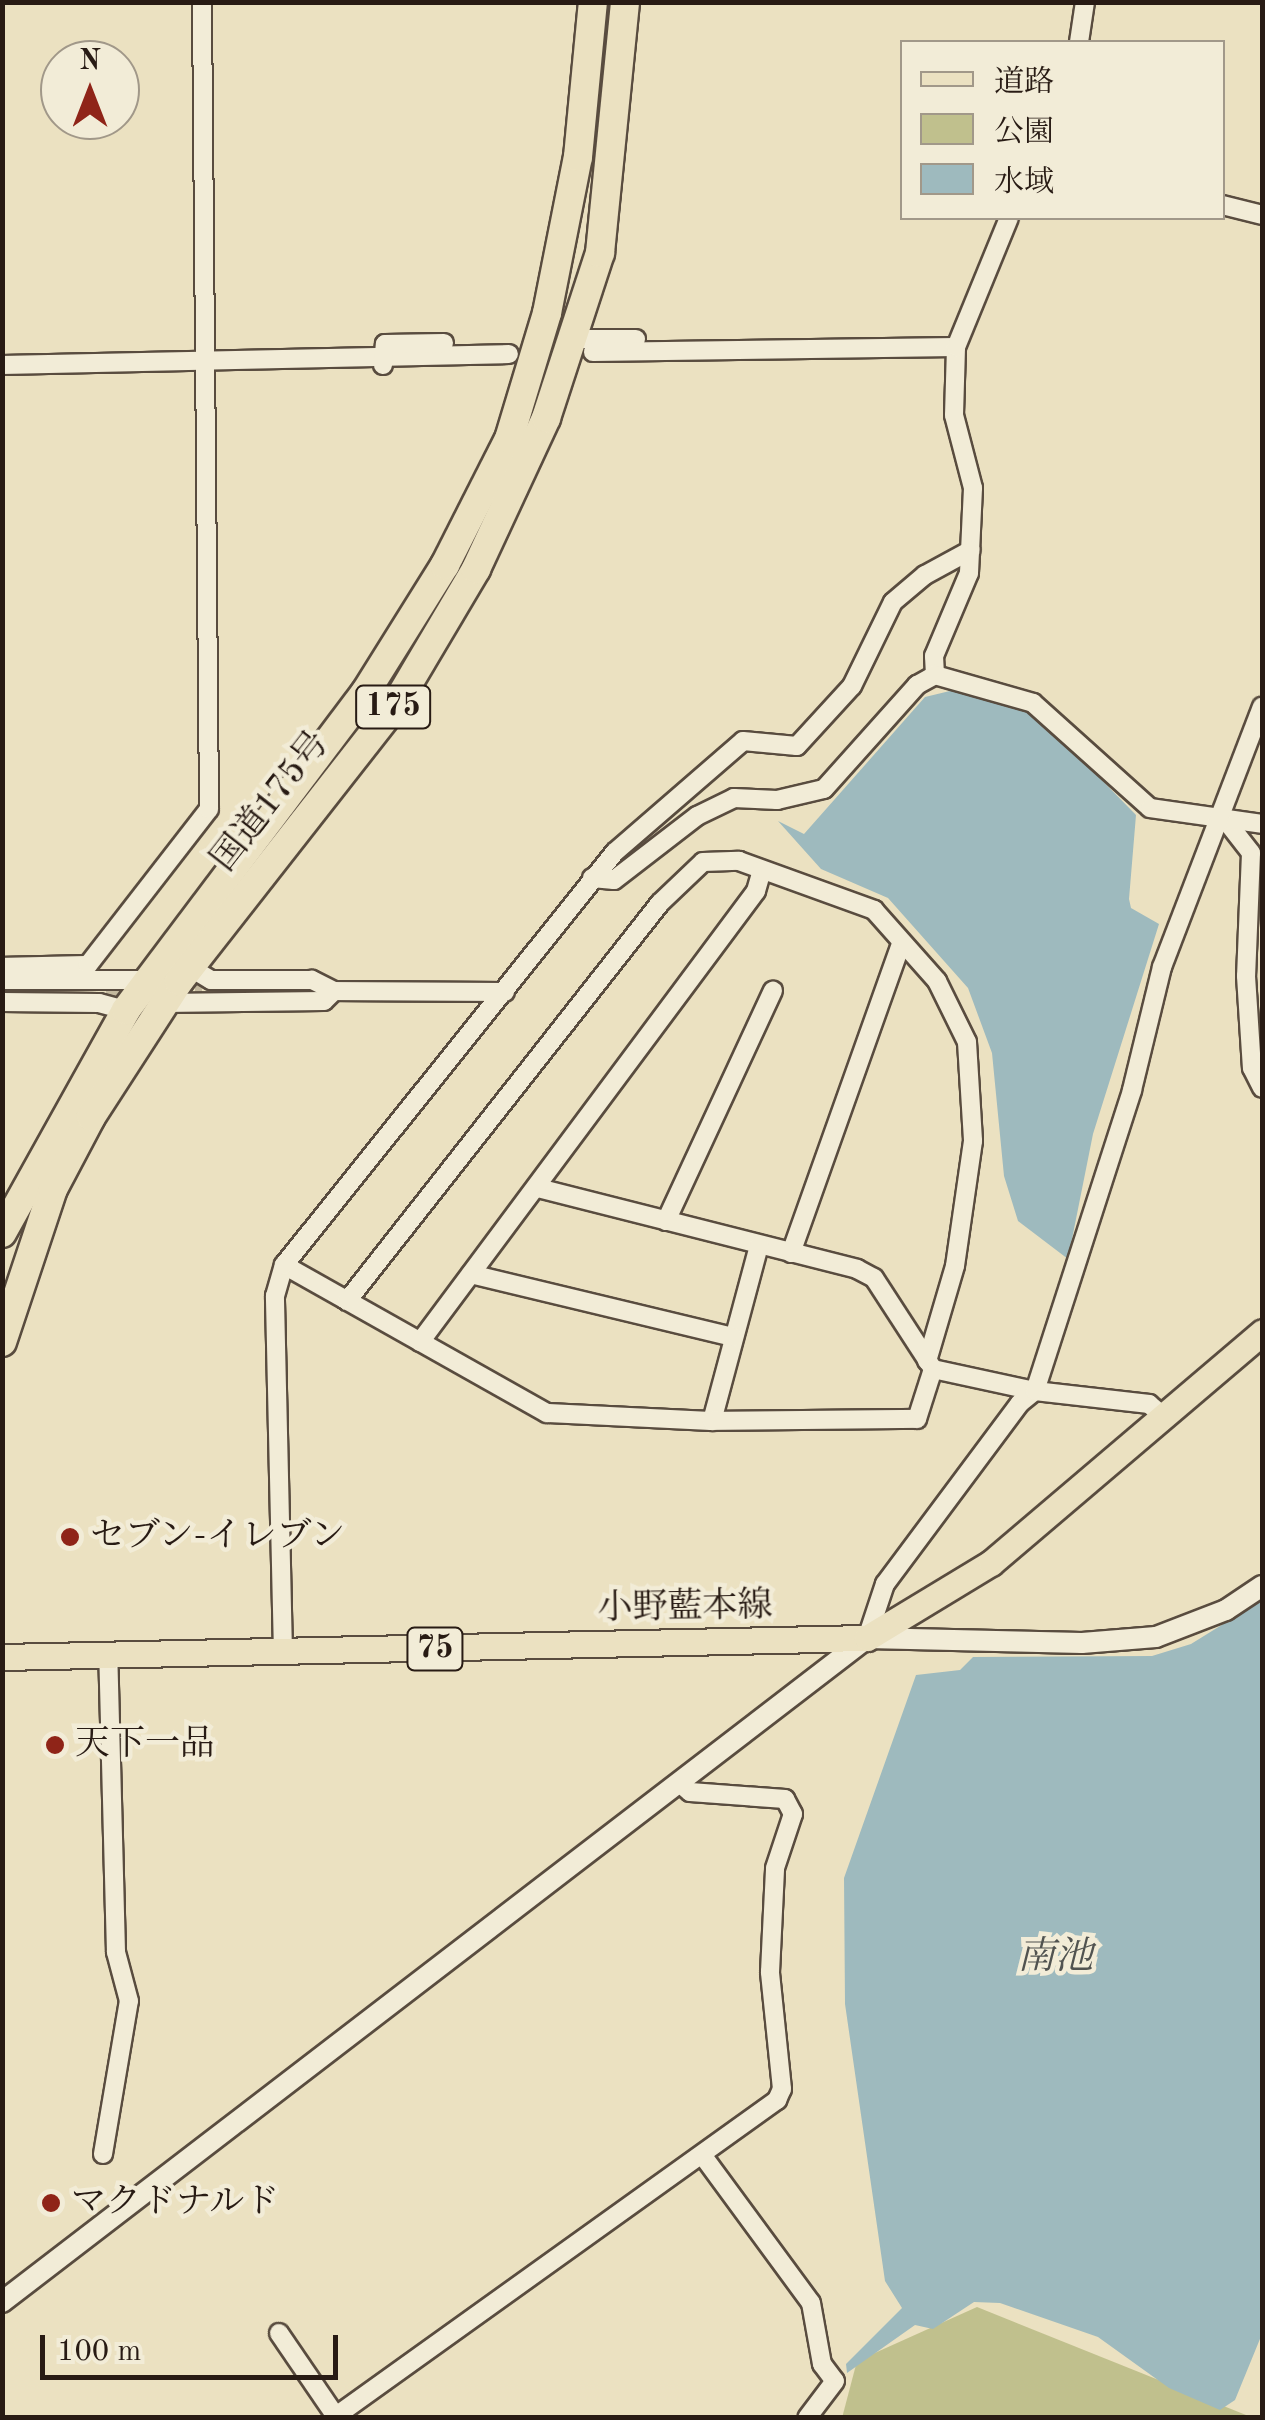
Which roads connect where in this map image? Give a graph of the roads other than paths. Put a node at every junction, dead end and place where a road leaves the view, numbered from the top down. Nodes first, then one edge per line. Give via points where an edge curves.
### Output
1 (202, 2) edge
2 (593, 2) edge
3 (625, 2) edge
4 (1085, 2) edge
5 (1079, 40) edge
6 (1225, 206) edge
7 (1262, 215) edge
8 (1008, 220) edge
9 (956, 347) junction
10 (576, 351) junction
11 (526, 354) junction
12 (204, 361) junction
13 (2, 365) edge
14 (971, 550) junction
15 (935, 675) junction
16 (1262, 707) edge
17 (1220, 822) junction
18 (1262, 824) edge
19 (762, 870) junction
20 (592, 878) junction
21 (902, 942) junction
22 (2, 968) edge
23 (196, 979) junction
24 (2, 980) edge
25 (334, 991) junction
26 (774, 991) dead end
27 (156, 992) junction
28 (505, 992) junction
29 (2, 993) edge
30 (2, 1002) edge
31 (116, 1002) junction
32 (1262, 1088) edge
33 (538, 1188) junction
34 (666, 1221) junction
35 (2, 1233) edge
36 (759, 1245) junction
37 (791, 1253) junction
38 (284, 1264) junction
39 (472, 1274) junction
40 (347, 1300) junction
41 (1262, 1332) edge
42 (734, 1338) junction
43 (2, 1342) edge
44 (420, 1342) junction
45 (930, 1365) junction
46 (1035, 1391) junction
47 (1164, 1417) junction
48 (712, 1421) junction
49 (1262, 1586) edge
50 (867, 1638) junction
51 (283, 1653) junction
52 (108, 1656) junction
53 (2, 1657) edge
54 (681, 1784) junction
55 (102, 2154) dead end
56 (703, 2156) junction
57 (2, 2302) edge
58 (279, 2333) dead end
59 (337, 2417) edge
60 (806, 2418) edge

1 - 12 street
2 - 11 highway, 国道175号 / 175 via 578,157
3 - 10 highway, 国道175号 / 175 via 600,253
4 - 5 street
6 - 7 street
8 - 9 street
9 - 10 street via 700,350 698,340
9 - 14 street via 954,415 973,488
10 - 23 highway, 国道175号 / 175 via 476,569 396,704
11 - 12 street via 383,367 383,357
11 - 27 highway, 国道175号 / 175 via 508,439 445,565 365,693
12 - 13 street
12 - 22 street via 208,809 88,965
14 - 15 street via 957,610 934,656
14 - 20 street via 893,602 852,686 796,746 743,740
15 - 17 street via 1033,703 1150,808
15 - 20 street via 917,685 824,788 777,800 734,798 698,816 614,880
16 - 17 street
17 - 18 street
17 - 32 street via 1250,852 1246,976 1252,1068
17 - 46 street via 1162,967 1132,1090
19 - 21 street via 874,910
19 - 33 street via 756,891
19 - 40 street via 739,861 704,862 660,903
20 - 28 street
21 - 37 street
21 - 45 street via 937,981 967,1042 974,1083 955,1266
23 - 25 street
23 - 25 street via 312,980
23 - 27 highway, 国道175号 / 175
24 - 27 street
25 - 27 street via 324,1000
25 - 28 street
26 - 34 street
27 - 31 highway, 国道175号 / 175
27 - 43 highway, 国道175号 / 175 via 54,1189
28 - 38 street
29 - 31 street
30 - 31 street
31 - 35 highway, 国道175号 / 175
33 - 34 street
33 - 39 street
34 - 36 street
36 - 37 street
36 - 42 street
37 - 45 street via 874,1278
38 - 40 street
38 - 51 street via 276,1296
39 - 42 street
39 - 44 street
40 - 44 street
41 - 47 main road, 小野藍本線 / 75
42 - 48 street
44 - 48 street via 547,1413
45 - 46 street
45 - 48 street via 917,1419
46 - 47 street via 1149,1404
46 - 50 street via 885,1584
47 - 50 main road, 小野藍本線 / 75 via 991,1563
49 - 50 street via 1226,1610 1156,1637 1082,1643
50 - 51 main road, 小野藍本線 / 75
50 - 54 street
51 - 52 main road, 小野藍本線 / 75
52 - 53 main road, 小野藍本線 / 75
52 - 55 street via 116,1952 129,2001
54 - 56 street via 690,1792 786,1799 793,1814 775,1868 770,1972 782,2089 777,2100
54 - 57 street
56 - 59 street
56 - 60 street via 811,2303 822,2364 835,2381
58 - 59 street

